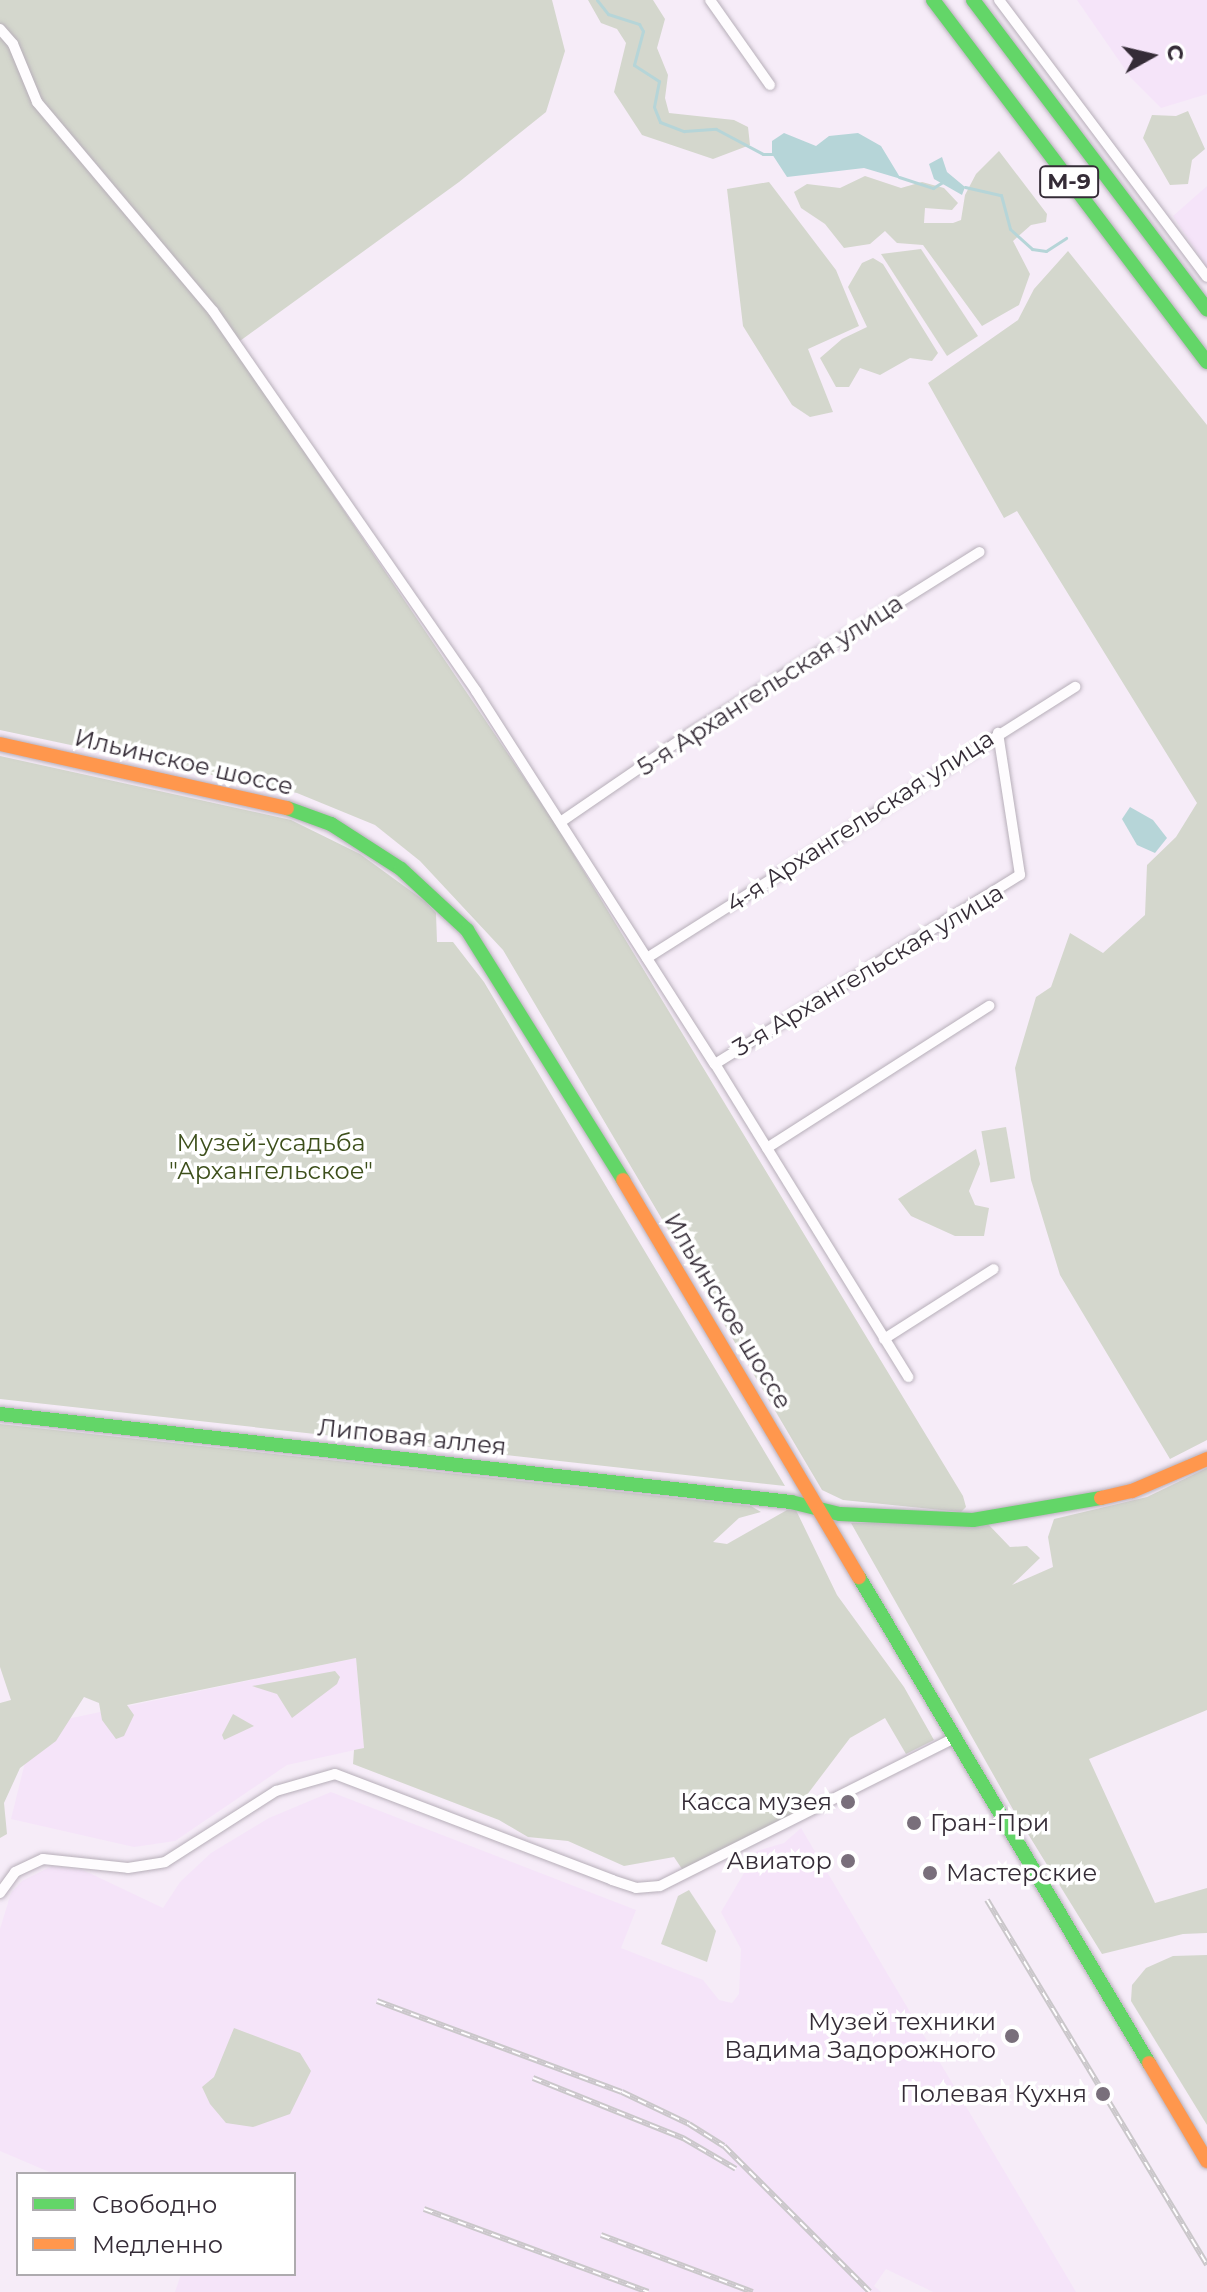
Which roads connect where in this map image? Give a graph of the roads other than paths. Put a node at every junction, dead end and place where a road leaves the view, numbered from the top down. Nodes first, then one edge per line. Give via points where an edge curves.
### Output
1 (710, 0) edge
2 (933, 0) edge
3 (973, 0) edge
4 (999, 0) edge
5 (0, 29) edge
6 (770, 85) dead end
7 (1207, 277) edge
8 (1207, 309) edge
9 (1207, 362) edge
10 (979, 552) dead end
11 (1075, 687) dead end
12 (998, 733) junction
13 (0, 744) edge
14 (562, 821) junction
15 (647, 958) junction
16 (989, 1006) dead end
17 (715, 1064) junction
18 (767, 1148) junction
19 (994, 1269) dead end
20 (884, 1339) junction
21 (908, 1377) dead end
22 (0, 1414) edge
23 (1207, 1459) edge
24 (819, 1510) junction
25 (954, 1738) junction
26 (0, 1893) edge
27 (1207, 2161) edge

1 - 6 street
2 - 9 main road, М-9
3 - 8 main road, М-9
4 - 7 street
5 - 14 street via 13,44 37,102 213,311
10 - 14 street, 5-я Архангельская улица via 683,738
11 - 12 street, 4-я Архангельская улица
12 - 15 street, 4-я Архангельская улица
12 - 17 street, 3-я Архангельская улица via 1020,875
13 - 24 main road, Ильинское шоссе via 294,809 368,846 432,895 499,975
14 - 15 street
15 - 17 street
16 - 18 street
17 - 18 street
18 - 20 street
19 - 20 street
20 - 21 street
22 - 24 main road, Липовая аллея via 791,1502
23 - 24 main road, Липовая аллея via 1132,1491 1029,1514 973,1520
24 - 25 main road, Ильинское шоссе
25 - 26 street via 660,1886 636,1888 612,1880 335,1774 285,1786 165,1862 128,1868 43,1859 15,1872
25 - 27 main road, Ильинское шоссе

